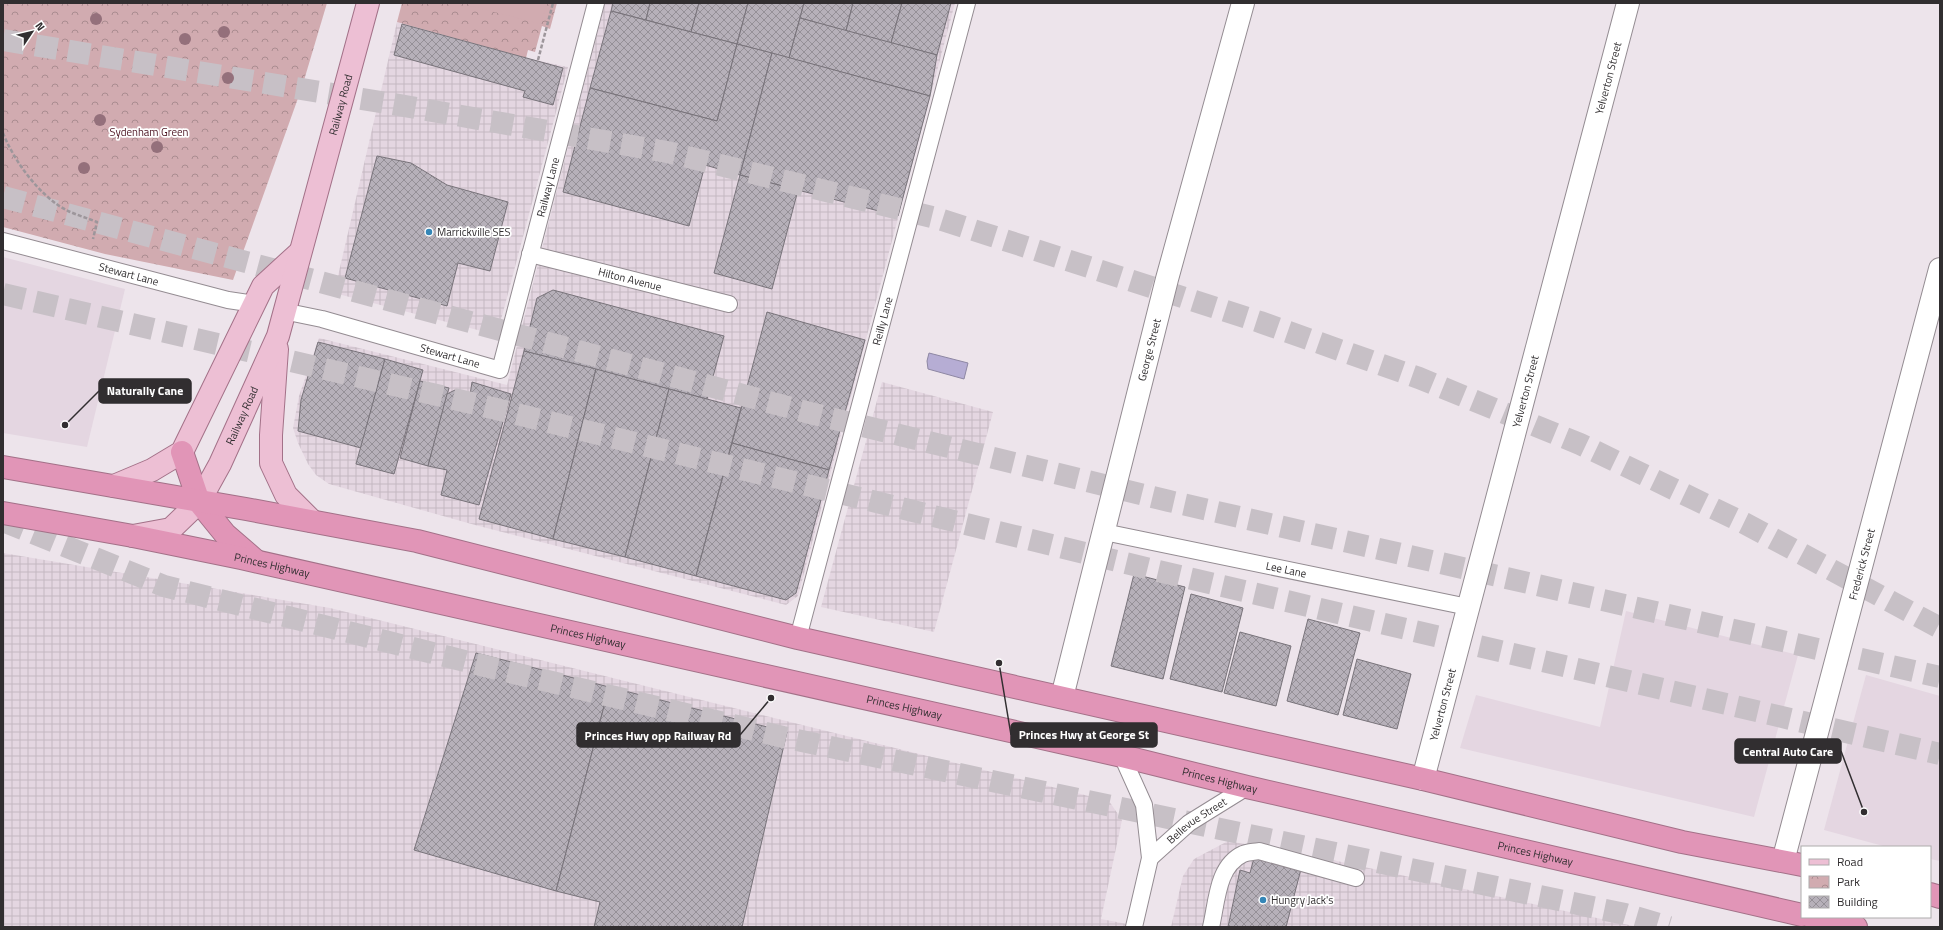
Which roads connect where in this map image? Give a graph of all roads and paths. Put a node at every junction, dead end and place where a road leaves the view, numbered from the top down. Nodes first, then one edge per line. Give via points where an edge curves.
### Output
1 (368, 3) edge
2 (553, 3) edge
3 (596, 3) edge
4 (967, 3) edge
5 (1243, 3) edge
6 (1628, 3) edge
7 (538, 60) dead end
8 (3, 133) edge
9 (97, 222) dead end
10 (3, 241) edge
11 (299, 253) junction
12 (530, 254) junction
13 (1940, 268) edge
14 (255, 304) junction
15 (729, 304) dead end
16 (283, 311) junction
17 (278, 336) junction
18 (500, 370) joint
19 (182, 452) junction
20 (3, 467) edge
21 (114, 486) junction
22 (199, 502) junction
23 (3, 514) edge
24 (312, 521) junction
25 (1104, 532) junction
26 (133, 536) junction
27 (258, 562) junction
28 (1468, 606) junction
29 (798, 638) junction
30 (1062, 697) junction
31 (1122, 756) junction
32 (1424, 779) junction
33 (1247, 787) junction
34 (1150, 858) junction
35 (1792, 863) edge
36 (1356, 878) dead end
37 (1801, 915) edge
38 (1816, 918) edge
39 (1134, 927) edge
40 (1211, 927) edge
41 (1856, 927) edge

1 - 11 main road, Railway Road
2 - 7 path
3 - 12 lane, Railway Lane
4 - 29 lane, Reilly Lane
5 - 25 street, George Street via 1167,279
6 - 28 street, Yelverton Street
8 - 9 path via 23,169 42,192 67,210
10 - 14 lane, Stewart Lane via 228,300
11 - 14 main road via 263,286
11 - 16 main road, Railway Road
12 - 15 lane, Hilton Avenue
12 - 18 lane, Railway Lane
13 - 35 street, Frederick Street
14 - 19 main road
16 - 17 main road, Railway Road
16 - 18 lane, Stewart Lane via 322,319
17 - 22 main road, Railway Road via 220,464
17 - 24 main road via 271,463 286,495
19 - 21 main road via 152,470
19 - 22 highway
20 - 21 highway
21 - 22 highway
22 - 24 highway
22 - 26 main road, Railway Road via 171,529
22 - 27 highway via 225,534
23 - 26 highway, Princes Highway
24 - 29 highway via 417,541
25 - 28 lane, Lee Lane
25 - 30 street, George Street
26 - 27 highway, Princes Highway
27 - 31 highway, Princes Highway
28 - 32 street, Yelverton Street
29 - 30 highway
30 - 32 highway
31 - 33 highway, Princes Highway
31 - 34 lane via 1144,805
32 - 35 highway via 1682,842
33 - 34 lane, Bellevue Street via 1189,823
33 - 37 highway, Princes Highway
34 - 39 lane
36 - 40 lane via 1259,851 1243,854 1223,875
38 - 41 highway

